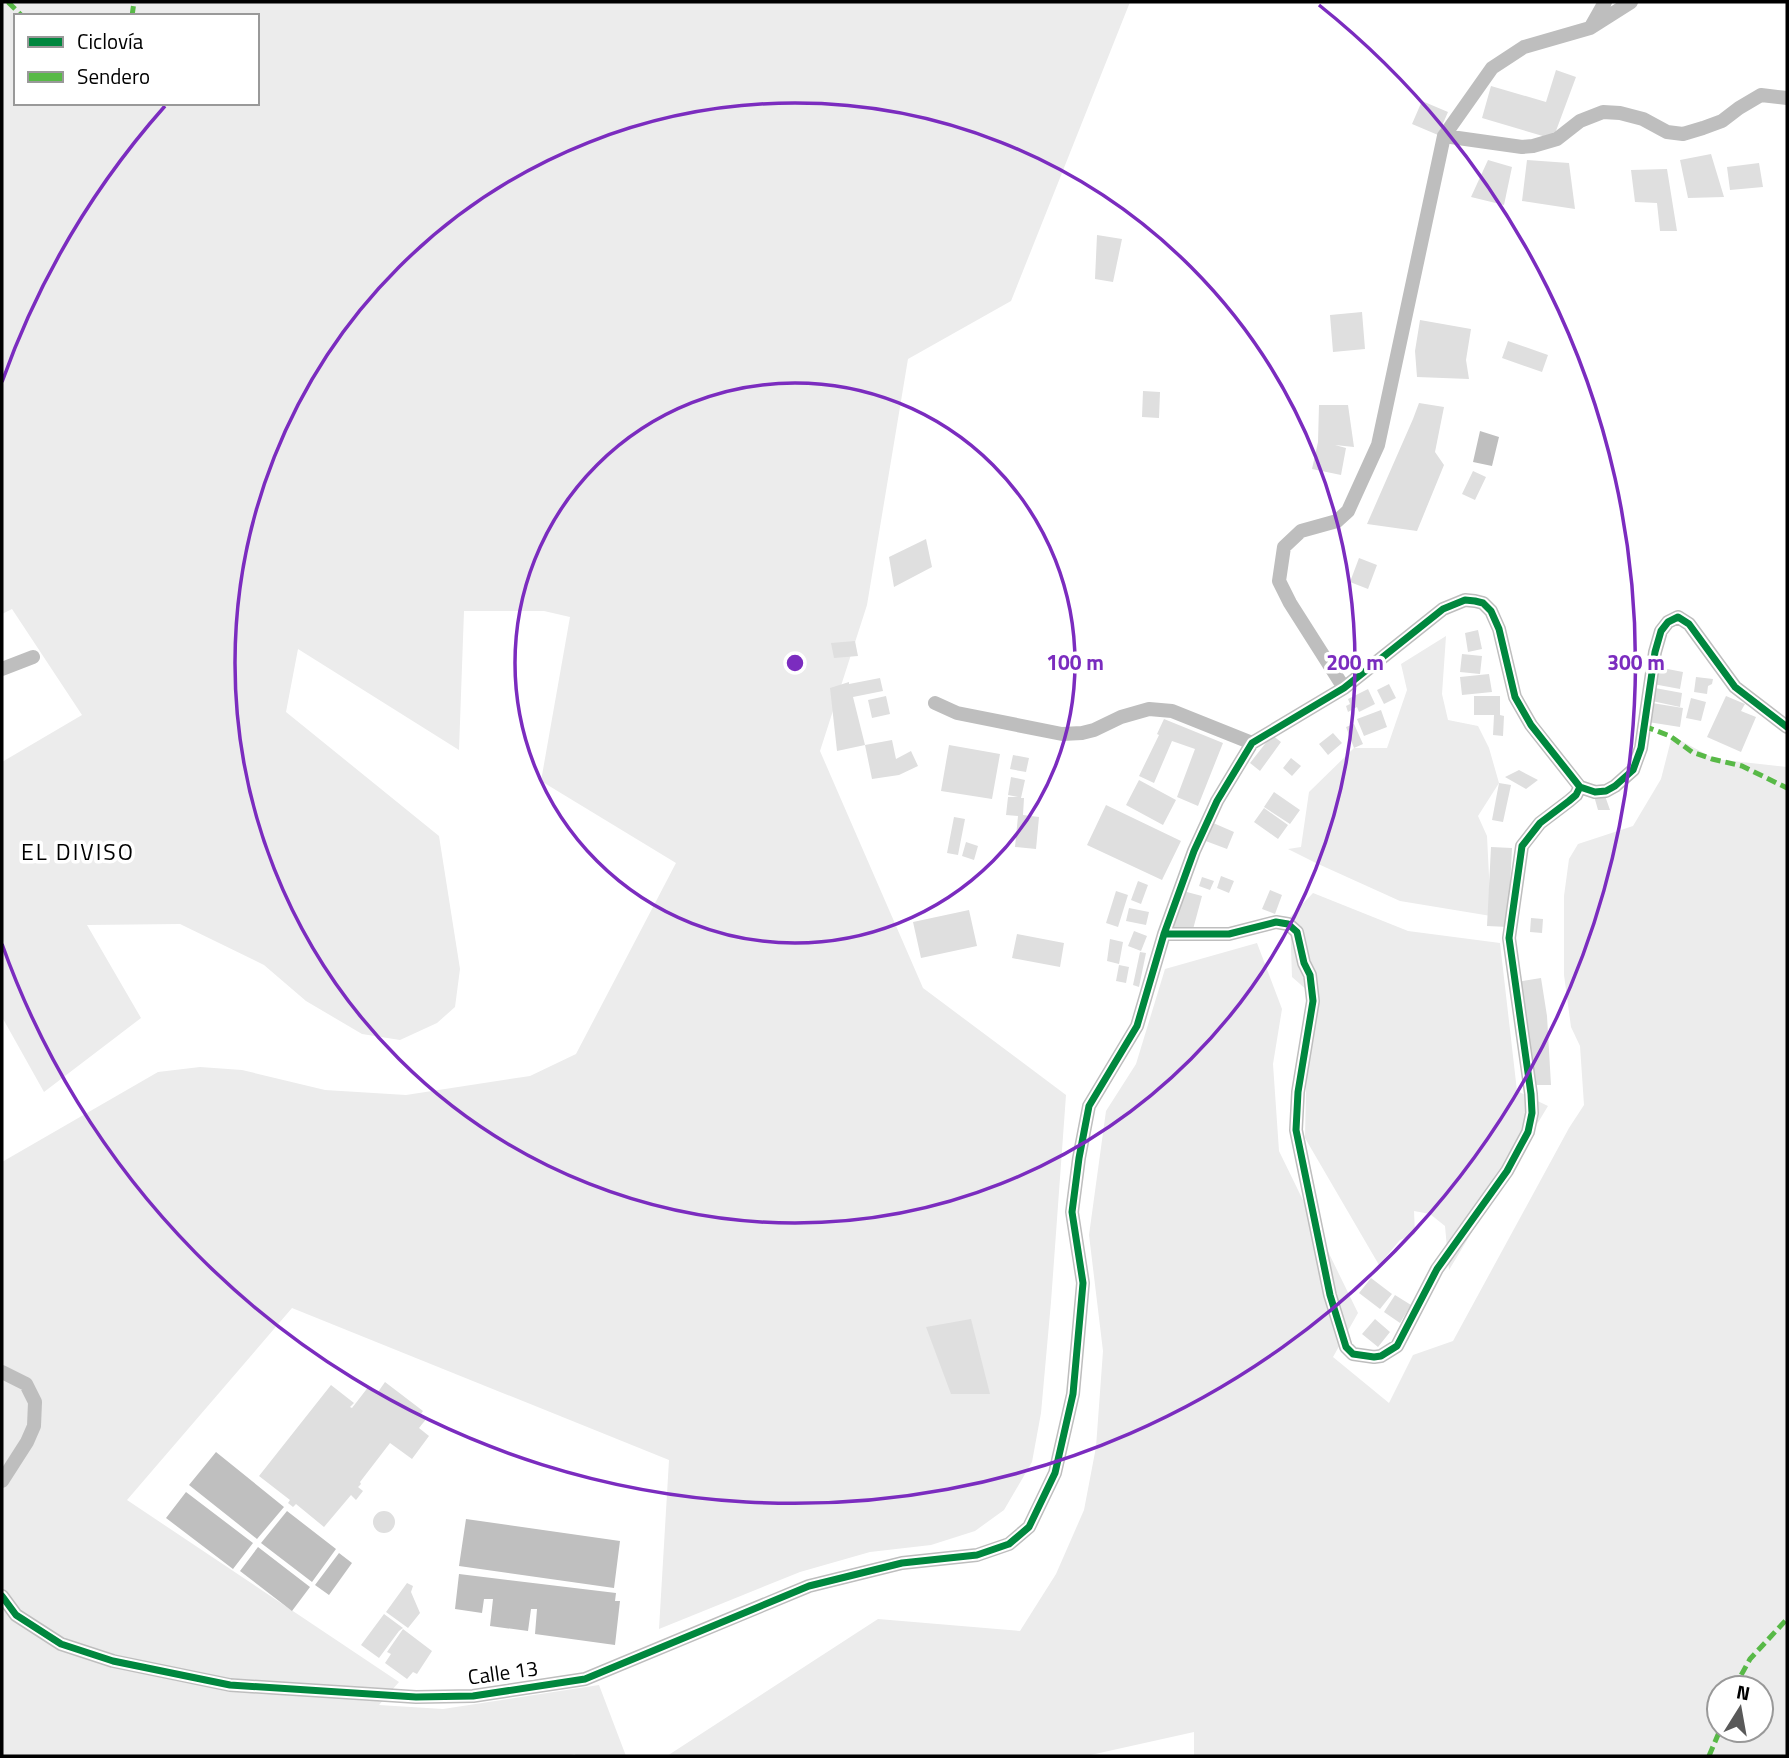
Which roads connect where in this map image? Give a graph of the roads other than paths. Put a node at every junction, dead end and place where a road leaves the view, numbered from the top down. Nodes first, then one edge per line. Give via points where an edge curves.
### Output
1 (1605, 2) edge
2 (1631, 2) edge
3 (1590, 28) junction
4 (1787, 98) edge
5 (1444, 136) junction
6 (33, 657) dead end
7 (2, 668) edge
8 (1344, 688) junction
9 (935, 703) dead end
10 (1787, 727) edge
11 (1252, 743) junction
12 (1580, 787) junction
13 (1164, 934) junction
14 (2, 1372) edge
15 (2, 1481) edge
16 (2, 1596) edge

1 - 3 street
2 - 3 street
3 - 5 street via 1524,47 1492,68
4 - 5 street via 1761,95 1722,121 1683,134 1667,132 1643,119 1603,112 1580,121 1557,139 1533,146
5 - 8 street via 1378,445 1348,511 1337,521 1301,531 1284,547 1279,581
6 - 7 street
8 - 11 street
8 - 12 street via 1443,609 1465,600 1483,603 1499,629 1515,697
9 - 11 street via 957,713 1062,734 1094,730 1149,709 1172,711
10 - 12 street via 1735,687 1689,624 1678,617 1661,631 1642,748 1633,770 1606,791
11 - 13 street via 1217,801
12 - 13 street via 1521,846 1509,938 1531,1094 1528,1132 1507,1171 1437,1269 1397,1346 1381,1356 1353,1354 1346,1347 1310,1201 1296,1130 1313,1001 1297,932 1276,922 1230,934
13 - 16 street, Calle 13 via 1138,1026 1089,1106 1072,1212 1083,1283 1073,1394 1055,1473 1029,1527 1009,1544 977,1555 902,1563 809,1587 585,1679 473,1696 416,1697 230,1685 126,1664 61,1644 16,1615
14 - 15 street via 26,1384 35,1402 34,1426

